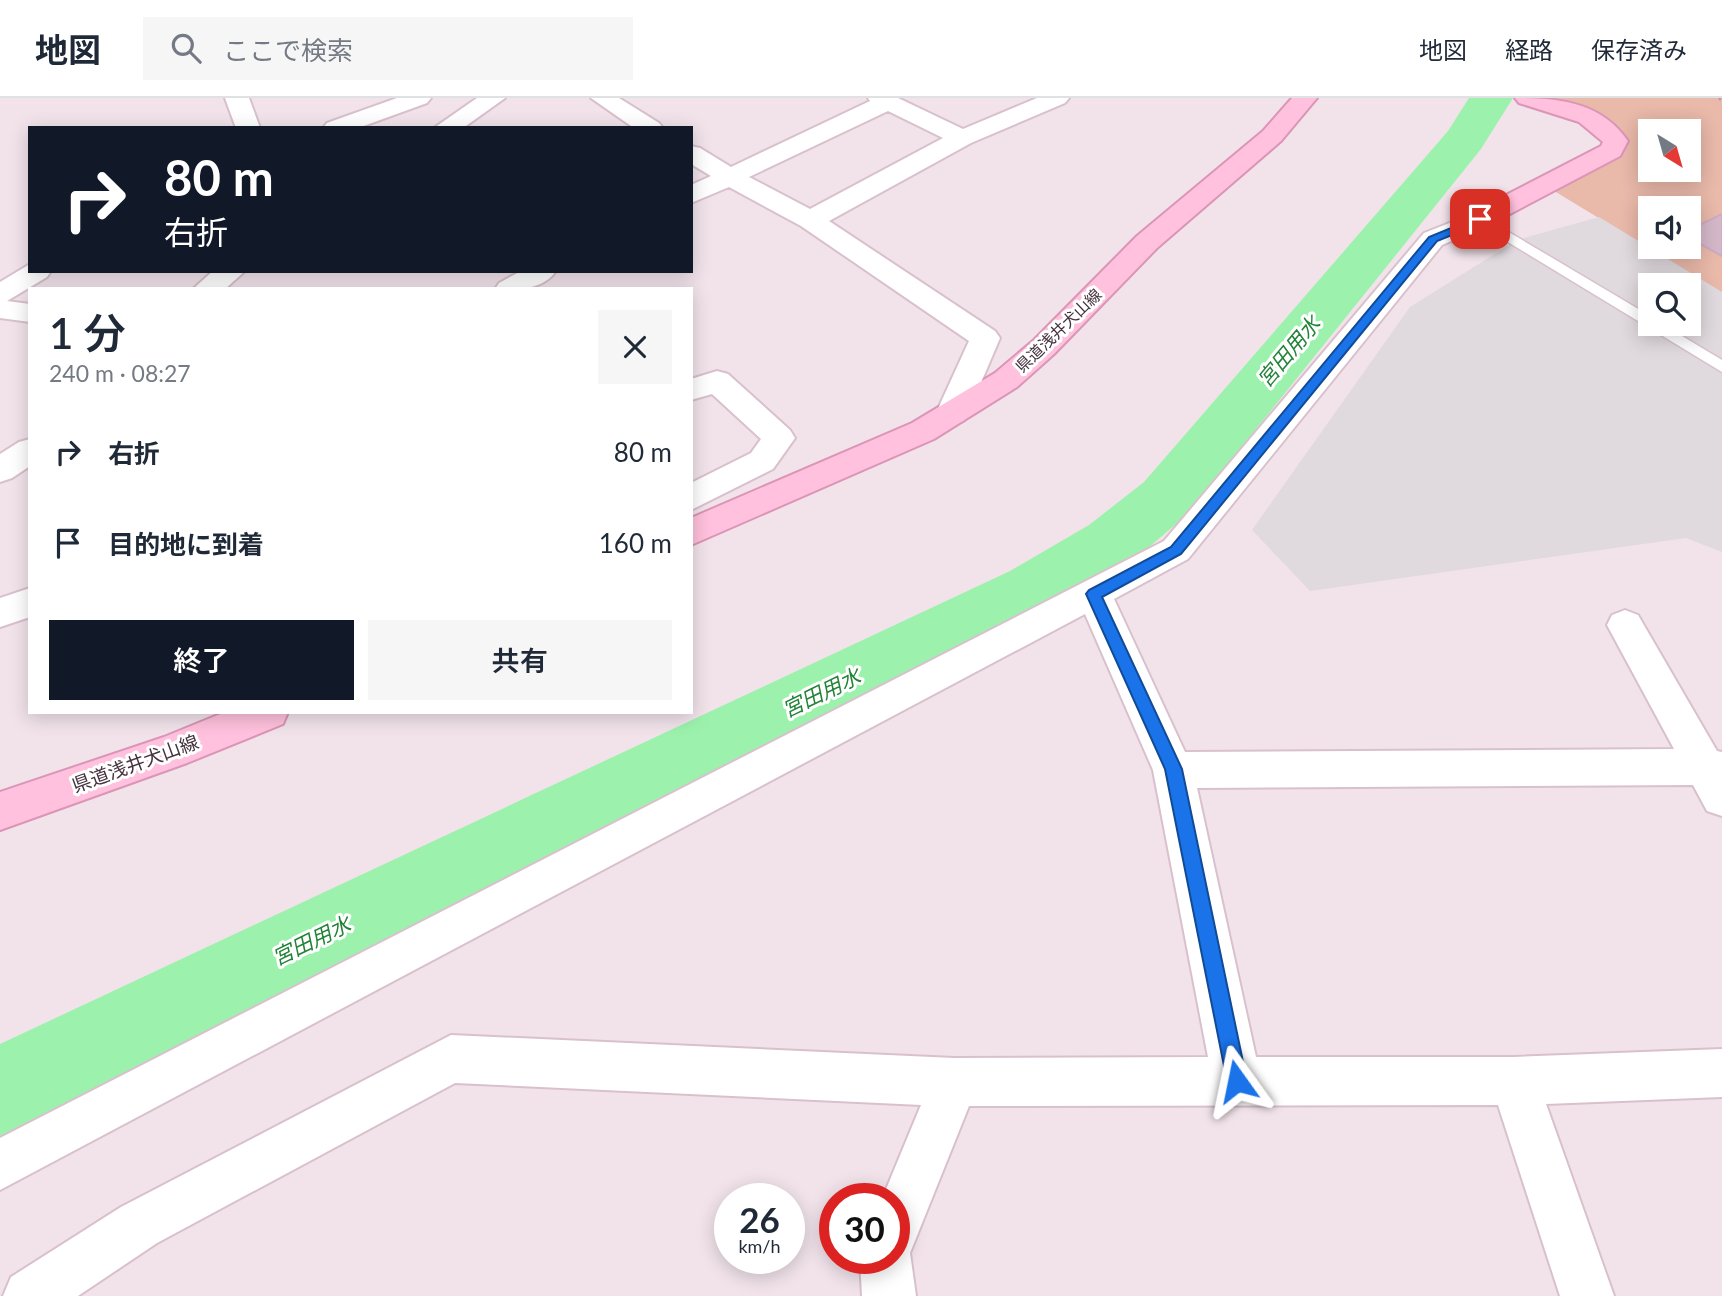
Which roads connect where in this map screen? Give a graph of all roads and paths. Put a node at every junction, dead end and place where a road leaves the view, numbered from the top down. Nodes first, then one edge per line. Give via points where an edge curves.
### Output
1 (237, 98) edge
2 (419, 98) edge
3 (493, 98) edge
4 (603, 98) edge
5 (1057, 98) edge
6 (1305, 98) edge
7 (883, 100) edge
8 (1535, 100) edge
9 (247, 126) edge
10 (341, 126) edge
11 (449, 126) edge
12 (648, 126) edge
13 (961, 138) junction
14 (693, 154) edge
15 (730, 177) junction
16 (693, 194) edge
17 (1480, 219) junction
18 (810, 220) junction
19 (34, 273) edge
20 (228, 273) edge
21 (538, 273) edge
22 (210, 287) edge
23 (513, 287) edge
24 (0, 294) edge
25 (0, 309) edge
26 (28, 313) edge
27 (1638, 317) edge
28 (1670, 336) edge
29 (1722, 367) edge
30 (693, 389) edge
31 (952, 413) junction
32 (28, 451) edge
33 (0, 470) edge
34 (693, 497) edge
35 (693, 531) edge
36 (1094, 594) junction
37 (28, 603) edge
38 (0, 613) edge
39 (1625, 625) dead end
40 (264, 714) edge
41 (1173, 769) junction
42 (1716, 778) edge
43 (0, 811) edge
44 (1722, 1073) edge
45 (1237, 1081) junction
46 (1514, 1081) junction
47 (954, 1082) junction
48 (0, 1165) edge
49 (910, 1193) edge
50 (888, 1274) edge
51 (30, 1296) edge
52 (890, 1296) edge
53 (1587, 1296) edge

1 - 9 street
2 - 10 street
3 - 11 street
4 - 12 street
5 - 13 street
6 - 31 main road, 県道浅井犬山線 via 1272,136 1147,242 1044,347 1006,380
7 - 13 street
7 - 15 street
8 - 17 main road via 1583,114 1604,126 1616,141 1611,151
13 - 18 street
14 - 15 street
15 - 16 street
15 - 18 street
17 - 27 lane
17 - 36 street via 1433,239 1176,550
18 - 31 street via 985,338
19 - 24 street
20 - 22 street
21 - 23 street
25 - 26 street
28 - 29 lane
30 - 34 street via 717,381 779,438 762,461
31 - 35 main road, 県道浅井犬山線 via 923,431
32 - 33 street
36 - 41 street
36 - 48 street
37 - 38 street
39 - 42 street
40 - 43 main road, 県道浅井犬山線
41 - 42 street
41 - 45 street
44 - 46 street
45 - 46 street
45 - 47 street
46 - 53 street
47 - 49 street
47 - 51 street via 452,1059 139,1225
50 - 52 street

